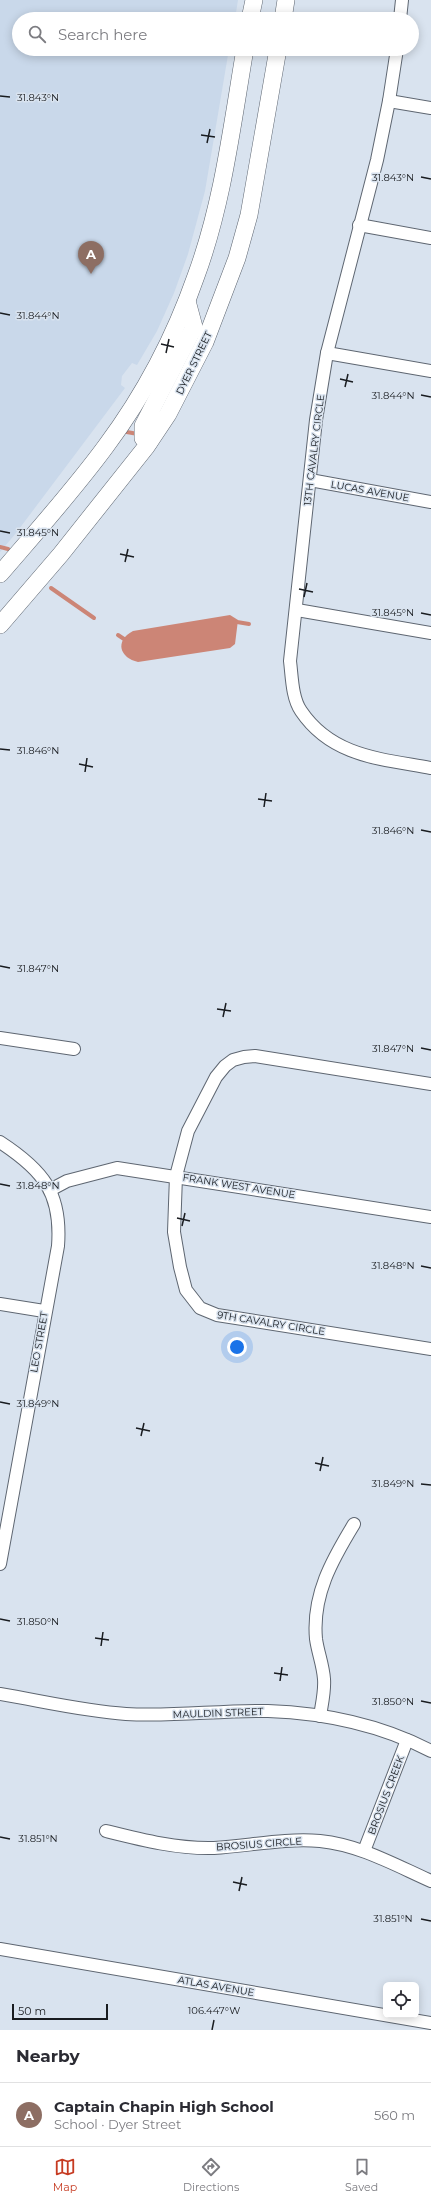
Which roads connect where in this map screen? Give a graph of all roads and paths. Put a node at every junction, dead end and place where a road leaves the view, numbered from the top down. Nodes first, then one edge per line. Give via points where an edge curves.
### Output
1 (254, 0) edge
2 (286, 0) edge
3 (402, 0) edge
4 (251, 12) edge
5 (284, 12) edge
6 (401, 12) edge
7 (244, 56) edge
8 (277, 56) edge
9 (396, 56) edge
10 (390, 101) junction
11 (431, 108) edge
12 (359, 225) junction
13 (431, 238) edge
14 (187, 301) junction
15 (328, 353) junction
16 (431, 371) edge
17 (149, 442) junction
18 (310, 480) junction
19 (431, 502) edge
20 (0, 574) edge
21 (296, 610) junction
22 (0, 625) edge
23 (431, 633) edge
24 (431, 768) edge
25 (0, 1038) edge
26 (74, 1049) dead end
27 (431, 1084) edge
28 (0, 1142) edge
29 (176, 1176) junction
30 (50, 1190) junction
31 (431, 1217) edge
32 (0, 1304) edge
33 (44, 1311) junction
34 (431, 1349) edge
35 (354, 1524) dead end
36 (0, 1564) edge
37 (0, 1694) edge
38 (320, 1716) junction
39 (407, 1740) junction
40 (431, 1751) edge
41 (106, 1831) dead end
42 (364, 1851) junction
43 (431, 1881) edge
44 (0, 1948) edge
45 (431, 2023) edge

1 - 4 main road
2 - 5 main road
3 - 6 street
7 - 14 main road via 221,186 209,235
8 - 17 main road, DYER STREET via 249,216 223,301 178,396
9 - 10 street, 13TH CAVALRY CIRCLE
10 - 11 street
10 - 12 street, 13TH CAVALRY CIRCLE
12 - 13 street
12 - 15 street, 13TH CAVALRY CIRCLE
14 - 17 main road via 194,327 143,426 143,438
14 - 20 main road via 160,358 135,403 107,445
15 - 16 street
15 - 18 street, 13TH CAVALRY CIRCLE via 316,420
17 - 22 main road, DYER STREET via 61,554
18 - 19 street, LUCAS AVENUE
18 - 21 street, 13TH CAVALRY CIRCLE
21 - 23 street
21 - 24 street, 13TH CAVALRY CIRCLE via 290,661 293,687 301,711 320,732 343,749 369,757
25 - 26 street
27 - 29 street, 9TH CAVALRY CIRCLE via 255,1056 233,1060 216,1077 188,1131
28 - 30 street, LEO STREET via 22,1156
29 - 30 street, FRANK WEST AVENUE via 117,1168 67,1181
29 - 31 street, FRANK WEST AVENUE
29 - 34 street, 9TH CAVALRY CIRCLE via 174,1232 180,1267 186,1290 200,1308 217,1315
30 - 33 street, LEO STREET via 57,1206 58,1246
32 - 33 street
33 - 36 street, LEO STREET
35 - 38 street via 335,1555 319,1596 316,1640 324,1678
37 - 38 street, MAULDIN STREET via 125,1714 184,1715 267,1711
38 - 39 street, MAULDIN STREET via 366,1725
39 - 40 street, MAULDIN STREET
39 - 42 street, BROSIUS CREEK
41 - 42 street, BROSIUS CIRCLE via 176,1847 235,1846 294,1840 321,1841
42 - 43 street, BROSIUS CIRCLE
44 - 45 street, ATLAS AVENUE

